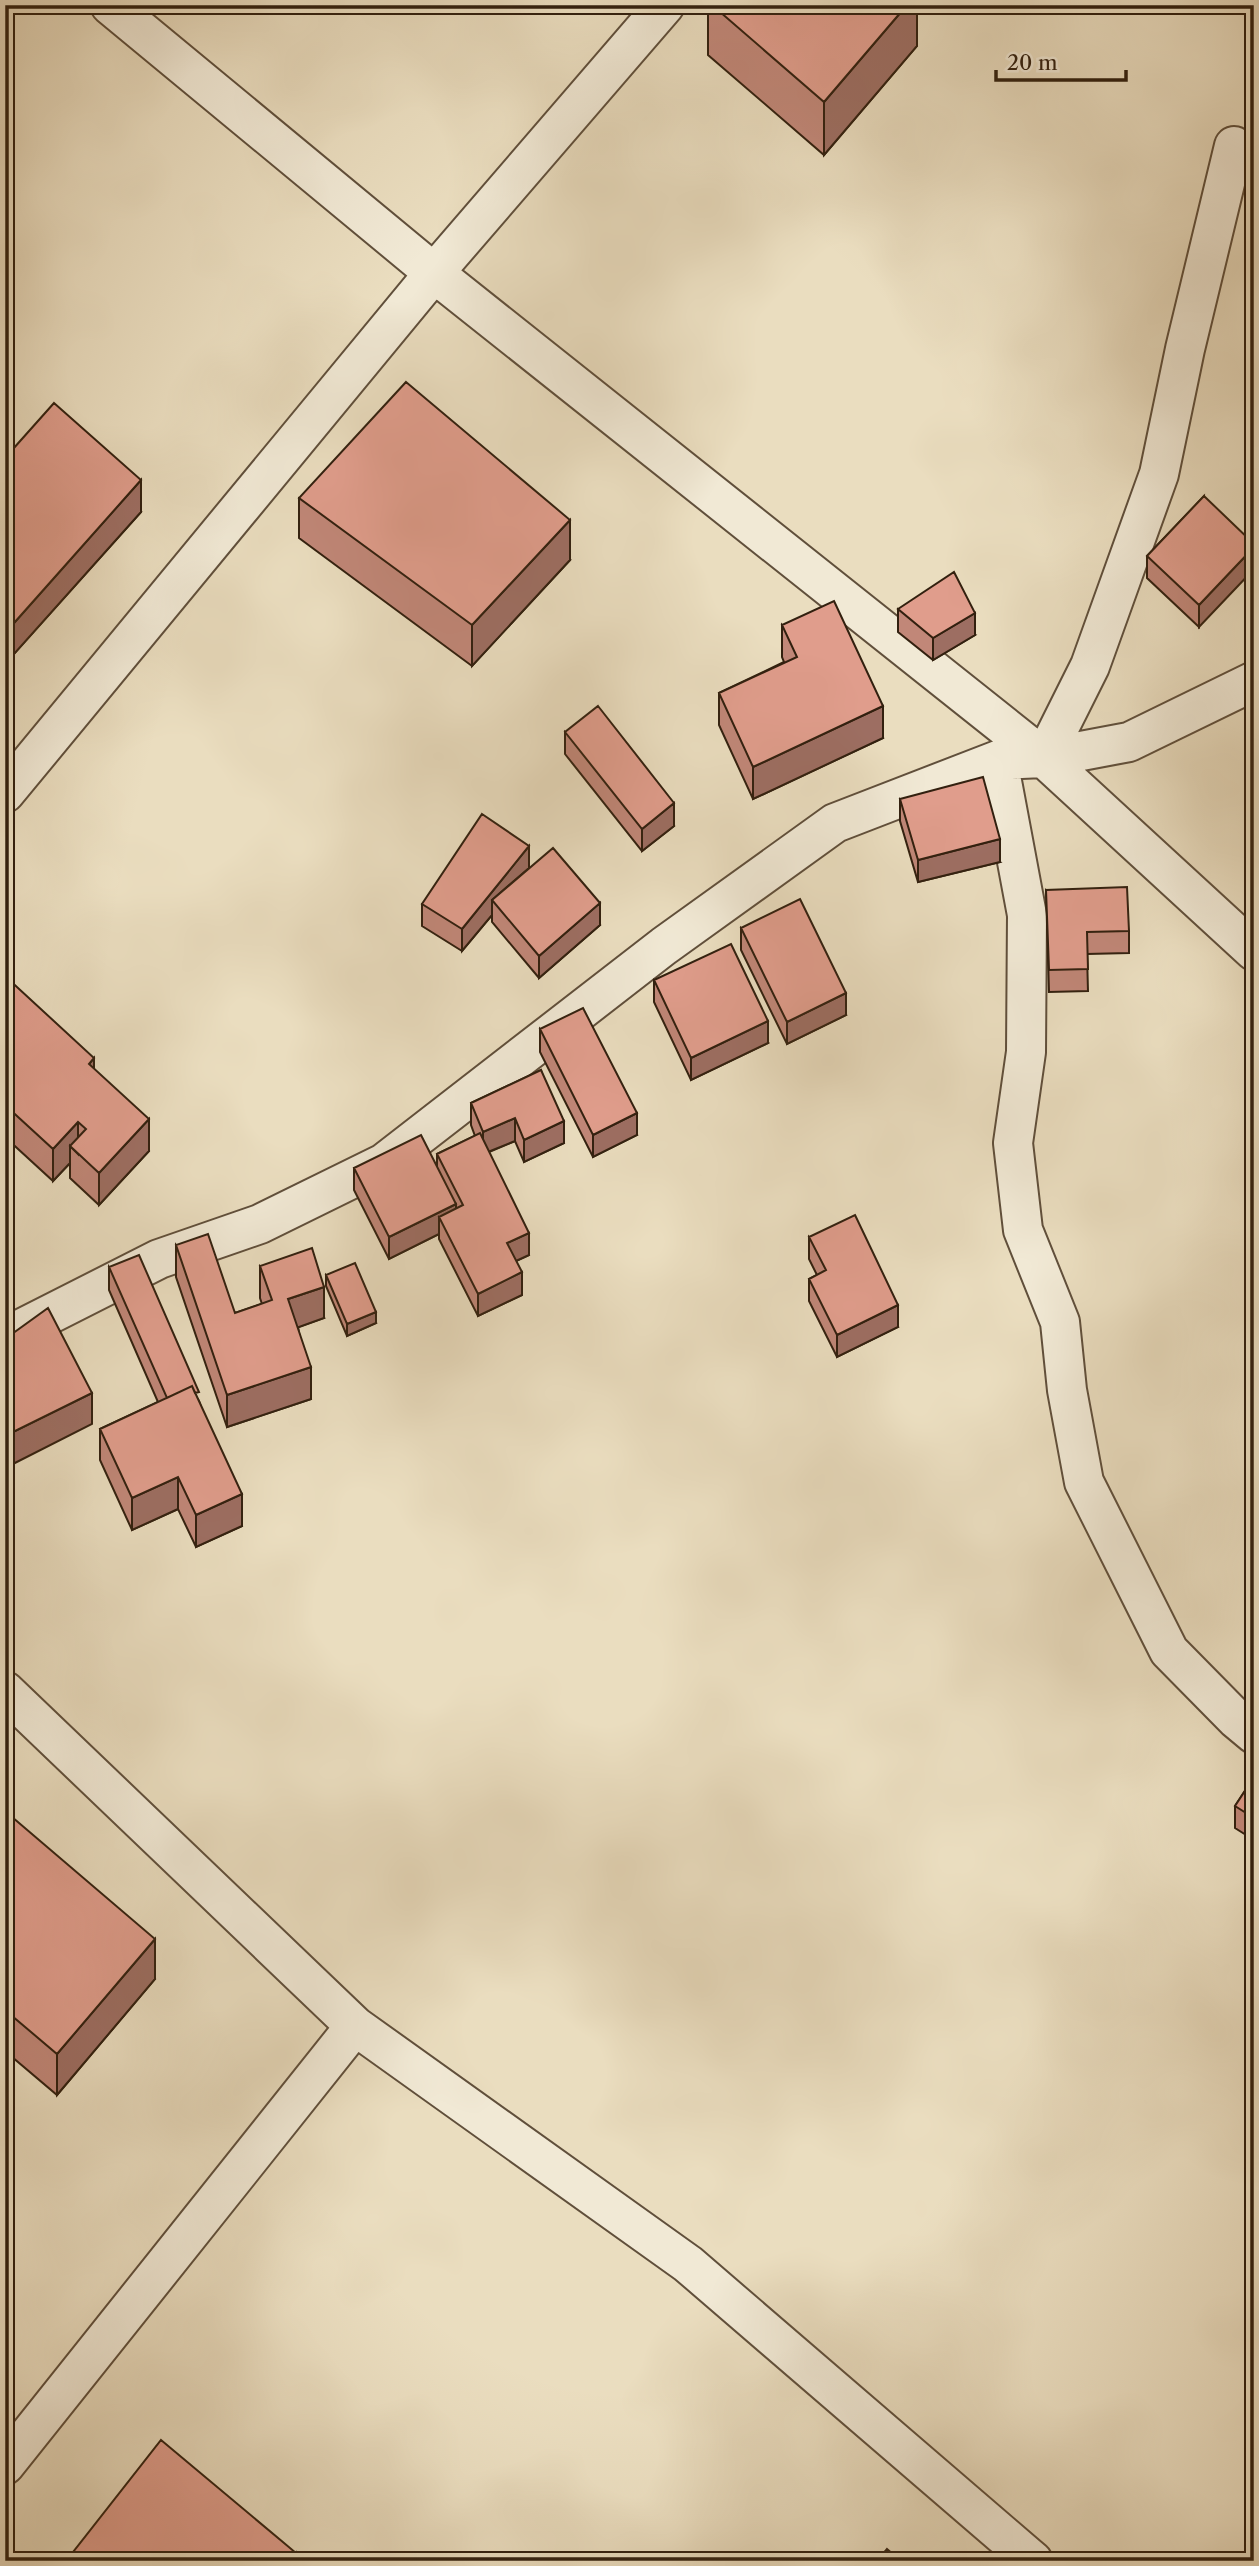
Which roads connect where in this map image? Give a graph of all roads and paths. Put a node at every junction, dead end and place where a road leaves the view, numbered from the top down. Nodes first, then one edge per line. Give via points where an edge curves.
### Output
1 (110, 5) edge
2 (665, 5) edge
3 (1234, 146) dead end
4 (435, 273) junction
5 (1254, 681) edge
6 (1044, 758) junction
7 (998, 760) junction
8 (5, 793) edge
9 (1254, 951) edge
10 (5, 1337) edge
11 (5, 1691) edge
12 (1254, 1734) edge
13 (355, 2026) junction
14 (5, 2465) edge
15 (1033, 2561) edge

1 - 4 street
2 - 4 street
3 - 6 street via 1159,474 1090,666
4 - 6 street
4 - 8 street
5 - 6 street via 1129,742
6 - 7 street
6 - 9 street
7 - 10 street via 835,823 664,946 384,1163 260,1224 159,1259
7 - 12 street via 1027,915 1026,1052 1013,1143 1023,1230 1060,1322 1084,1482 1169,1651
11 - 13 street
13 - 14 street
13 - 15 street via 688,2264

